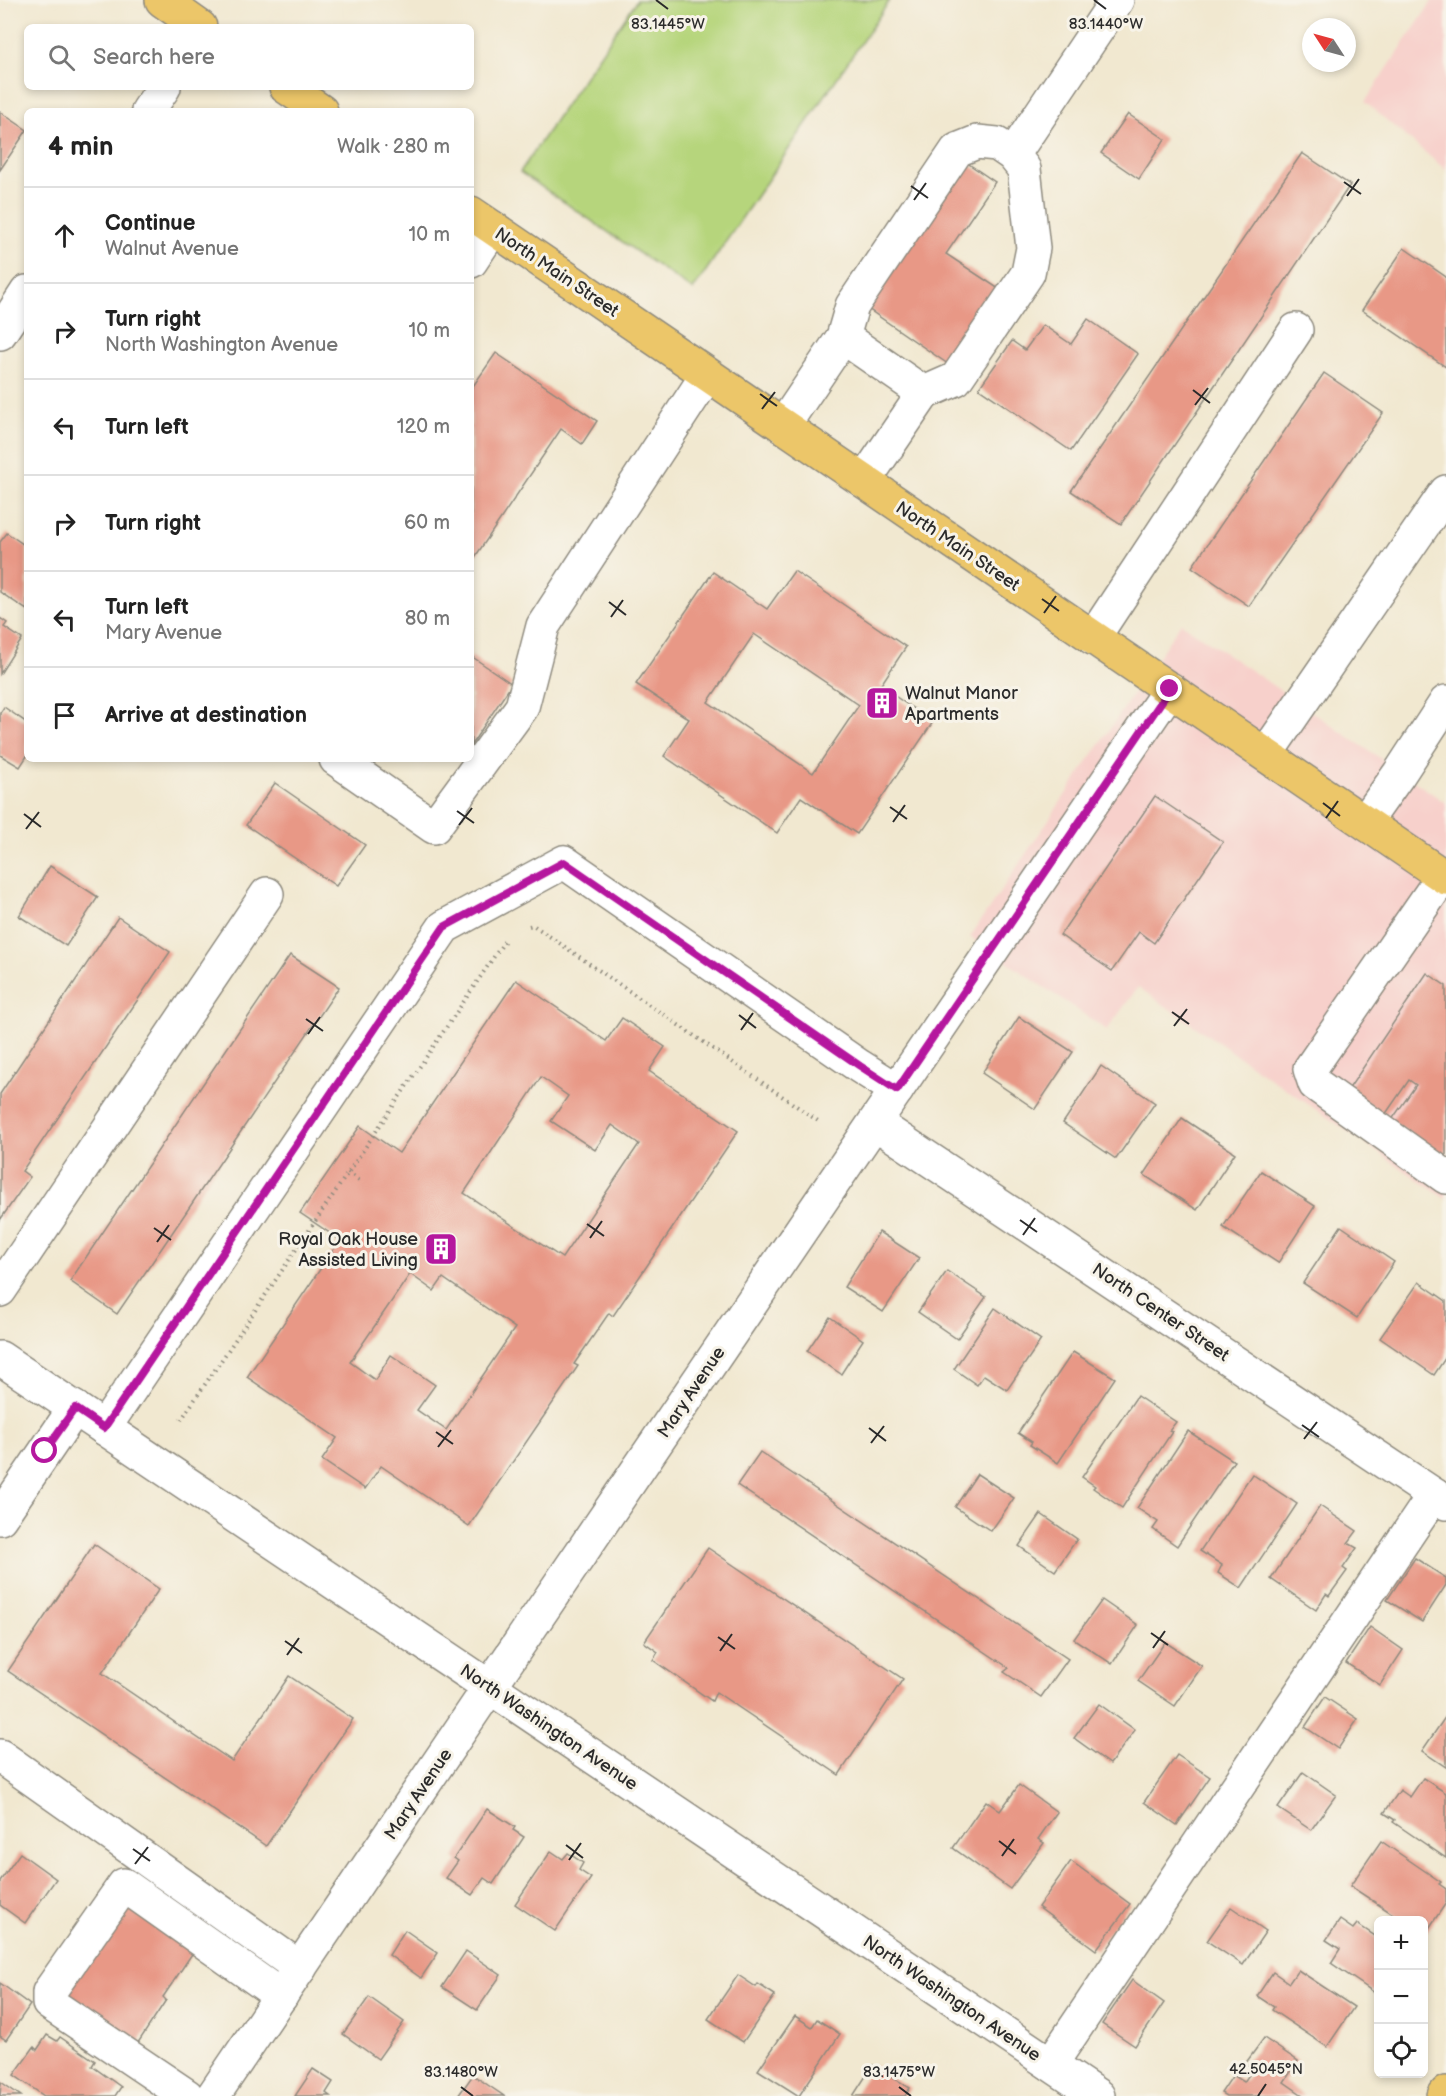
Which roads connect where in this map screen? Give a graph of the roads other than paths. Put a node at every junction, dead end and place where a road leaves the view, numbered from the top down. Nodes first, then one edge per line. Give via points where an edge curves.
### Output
1 (162, 0) edge
2 (1117, 0) edge
3 (196, 24) edge
4 (162, 90) edge
5 (290, 90) edge
6 (150, 108) edge
7 (317, 108) edge
8 (1013, 155) junction
9 (482, 220) edge
10 (474, 250) edge
11 (24, 297) edge
12 (1296, 330) dead end
13 (0, 333) edge
14 (843, 337) junction
15 (707, 375) junction
16 (924, 393) junction
17 (783, 426) junction
18 (864, 481) junction
19 (1446, 492) edge
20 (1093, 638) junction
21 (1170, 689) junction
22 (1446, 702) edge
23 (1266, 754) junction
24 (340, 762) edge
25 (1365, 822) junction
26 (1445, 877) edge
27 (267, 894) dead end
28 (897, 1090) junction
29 (875, 1123) junction
30 (1446, 1177) edge
31 (0, 1290) edge
32 (0, 1358) edge
33 (75, 1408) junction
34 (104, 1428) junction
35 (1440, 1499) edge
36 (0, 1518) edge
37 (489, 1688) junction
38 (0, 1756) edge
39 (143, 1857) junction
40 (124, 1885) junction
41 (300, 1968) junction
42 (281, 1996) junction
43 (1051, 2064) junction
44 (188, 2096) edge
45 (213, 2096) edge
46 (1098, 2096) edge

1 - 3 main road
2 - 8 street
4 - 6 street
5 - 7 main road
8 - 14 street via 997,144 977,141 957,150 852,306
8 - 16 street via 1024,169 1033,248 1028,273 956,380
9 - 10 street
9 - 15 main road, North Main Street
11 - 13 street
12 - 20 street
14 - 16 street
14 - 17 street
15 - 17 main road, North Main Street
15 - 24 street via 543,626 522,707 434,827
16 - 18 street
17 - 18 main road, North Main Street
18 - 20 main road, North Main Street
19 - 23 street
20 - 21 main road, North Main Street
21 - 23 main road, North Main Street
21 - 28 street, Mary Avenue
22 - 25 street
23 - 25 main road, North Main Street
25 - 26 main road, North Main Street
26 - 30 street via 1310,1069 1315,1084
27 - 31 street
28 - 29 street, Mary Avenue
28 - 34 street via 564,862 444,927
29 - 35 street, North Center Street
29 - 37 street, Mary Avenue
32 - 33 street, North Washington Avenue
33 - 34 street, North Washington Avenue
33 - 36 street
34 - 37 street, North Washington Avenue
35 - 43 street
37 - 41 street, Mary Avenue
37 - 43 street, North Washington Avenue
38 - 39 street
39 - 40 street
39 - 41 street
40 - 42 street
40 - 44 street via 49,1992 49,2003
41 - 42 street, Mary Avenue
42 - 45 street, Mary Avenue
43 - 46 street, North Washington Avenue

